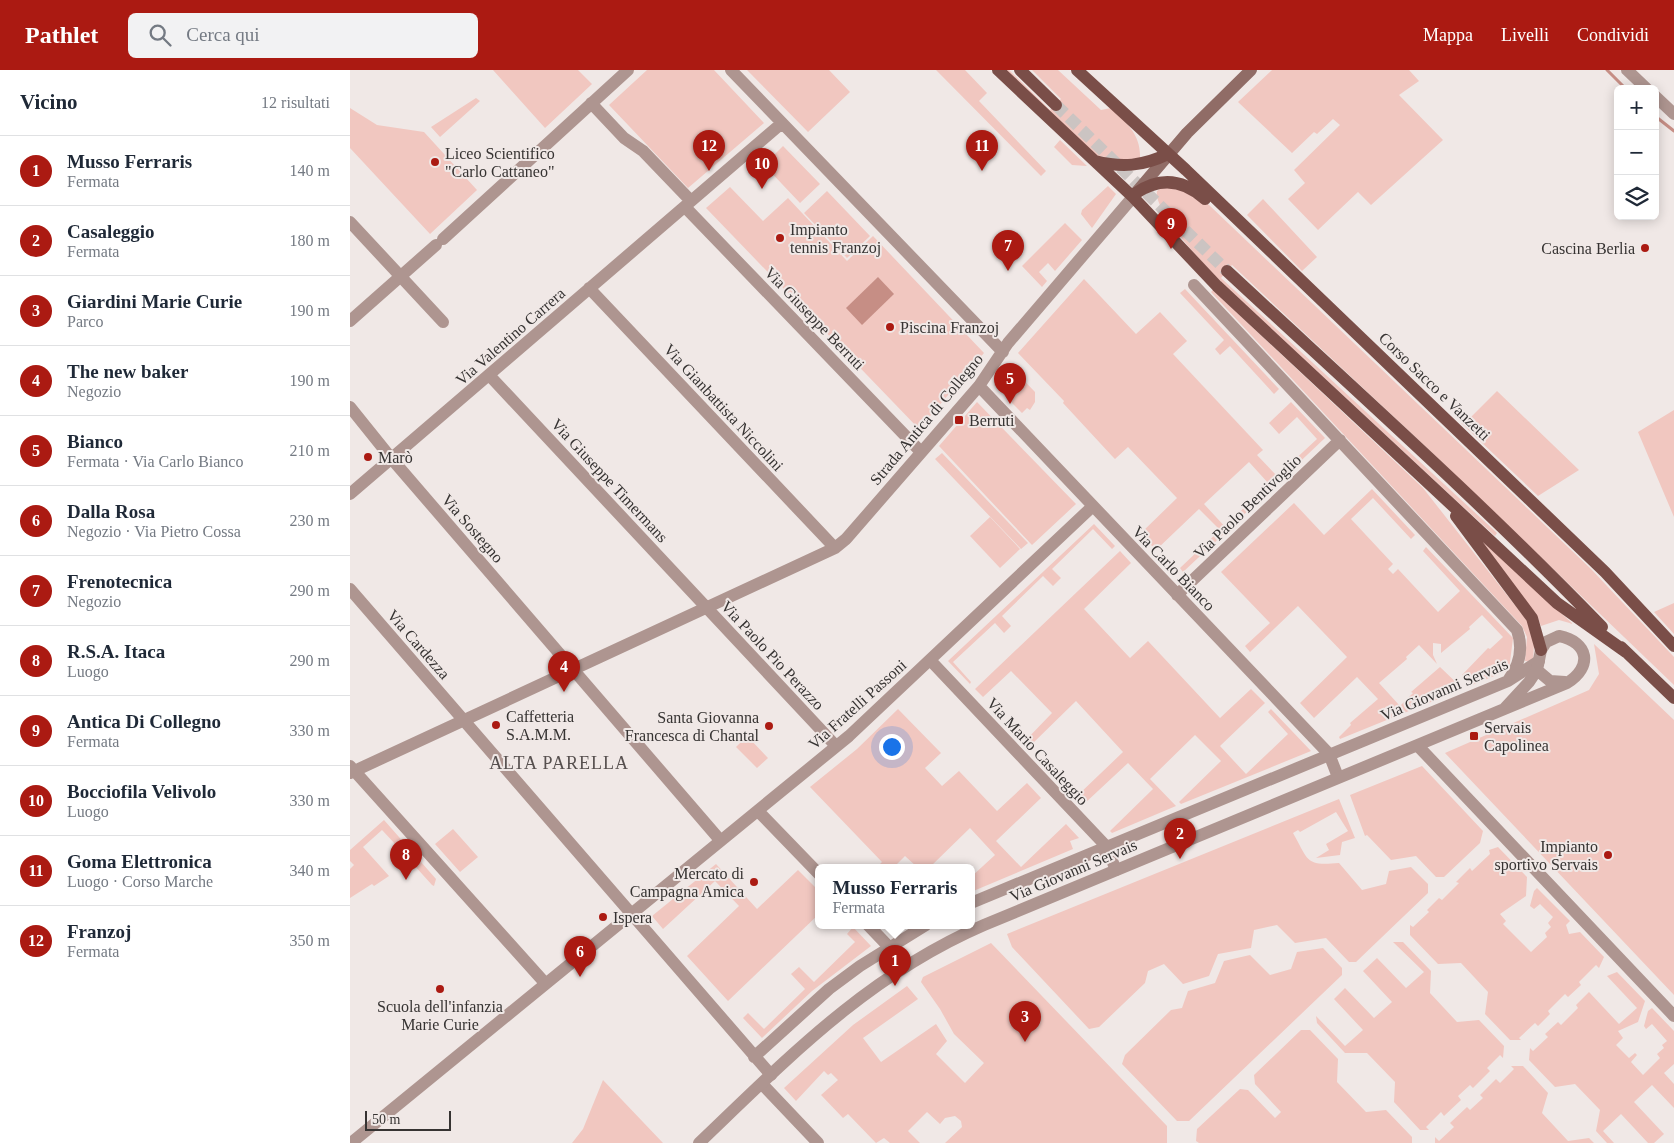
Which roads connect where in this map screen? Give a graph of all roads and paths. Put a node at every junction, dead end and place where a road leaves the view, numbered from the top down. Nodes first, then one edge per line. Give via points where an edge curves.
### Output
1 (628, 70) edge
2 (730, 70) edge
3 (998, 70) edge
4 (1020, 70) edge
5 (1077, 70) edge
6 (1251, 70) edge
7 (1628, 70) edge
8 (1644, 85) edge
9 (1659, 100) edge
10 (591, 103) junction
11 (1056, 105) tunnel mouth
12 (1674, 114) edge
13 (782, 123) junction
14 (1168, 154) junction
15 (1092, 160) junction
16 (1135, 195) junction
17 (688, 204) junction
18 (1233, 216) junction
19 (350, 222) edge
20 (1227, 271) tunnel mouth
21 (400, 276) junction
22 (1194, 285) dead end
23 (589, 288) junction
24 (350, 321) edge
25 (443, 322) dead end
26 (1003, 352) junction
27 (489, 375) junction
28 (979, 386) junction
29 (350, 407) edge
30 (1340, 440) junction
31 (920, 452) junction
32 (391, 458) junction
33 (1438, 492) junction
34 (350, 494) edge
35 (1093, 506) junction
36 (835, 548) junction
37 (350, 589) edge
38 (1177, 594) junction
39 (706, 608) junction
40 (1674, 646) edge
41 (1626, 652) junction
42 (930, 660) junction
43 (1539, 660) junction
44 (574, 670) junction
45 (1508, 681) junction
46 (1567, 683) junction
47 (1674, 698) edge
48 (1506, 708) junction
49 (464, 720) junction
50 (836, 746) junction
51 (1418, 746) junction
52 (1329, 754) junction
53 (351, 770) edge
54 (1338, 777) junction
55 (758, 811) junction
56 (720, 840) junction
57 (1106, 846) junction
58 (815, 870) edge
59 (1116, 870) junction
60 (975, 901) edge
61 (631, 914) junction
62 (872, 929) edge
63 (919, 929) edge
64 (974, 929) edge
65 (975, 929) edge
66 (889, 947) junction
67 (902, 968) junction
68 (545, 983) junction
69 (1674, 1016) edge
70 (754, 1057) junction
71 (766, 1080) junction
72 (351, 1143) edge
73 (699, 1143) edge
74 (818, 1143) edge

1 - 10 street
2 - 13 street
3 - 15 main road
4 - 11 main road
5 - 14 main road, Corso Sacco e Vanzetti
6 - 14 main road, Strada Antica di Collegno
7 - 8 street
9 - 12 street
10 - 17 street via 624,138 643,152
10 - 21 street
13 - 17 street, Via Valentino Carrera
13 - 26 street
14 - 15 main road via 1135,166
14 - 16 main road, Strada Antica di Collegno
14 - 18 main road, Corso Sacco e Vanzetti
15 - 16 main road
16 - 18 main road via 1153,183 1174,183 1189,187
16 - 26 street, Strada Antica di Collegno
16 - 33 main road via 1217,286
17 - 23 street, Via Valentino Carrera
17 - 31 street, Via Giuseppe Berruti
18 - 40 main road, Corso Sacco e Vanzetti via 1605,572
19 - 21 street
20 - 41 main road via 1549,573
21 - 24 street
21 - 25 street
22 - 30 street
23 - 27 street, Via Valentino Carrera
23 - 36 street, Via Gianbattista Niccolini
26 - 28 street, Strada Antica di Collegno
27 - 32 street, Via Valentino Carrera
27 - 39 street, Via Giuseppe Timermans
28 - 31 street, Strada Antica di Collegno
28 - 35 street, Via Carlo Bianco
29 - 32 street, Via Sostegno
30 - 38 street, Via Paolo Bentivoglio
30 - 45 street via 1517,630 1521,641 1517,666
31 - 36 street, Strada Antica di Collegno
32 - 34 street, Via Valentino Carrera
32 - 44 street, Via Sostegno
33 - 41 main road via 1557,603
33 - 43 main road via 1532,618
35 - 38 street, Via Carlo Bianco
35 - 42 street, Via Fratelli Passoni
36 - 39 street, Strada Antica di Collegno
37 - 49 street, Via Cardezza
38 - 52 street, Via Carlo Bianco
39 - 44 street, Strada Antica di Collegno
39 - 50 street, Via Paolo Pio Perazzo
41 - 47 main road
42 - 50 street, Via Fratelli Passoni
42 - 57 street, Via Mario Casaleggio
43 - 45 street, Via Giovanni Servais
43 - 46 street via 1550,681
43 - 46 street, Via Giovanni Servais via 1546,642 1559,636 1579,644 1585,664
43 - 48 street, Via Giovanni Servais via 1529,682
44 - 49 street, Strada Antica di Collegno
44 - 56 street
45 - 52 street, Via Giovanni Servais
46 - 48 street, Via Giovanni Servais
48 - 51 street, Via Giovanni Servais
49 - 53 street, Strada Antica di Collegno
49 - 61 street
50 - 55 street, Via Fratelli Passoni
51 - 54 street, Via Giovanni Servais
51 - 69 street
52 - 54 street, Via Carlo Bianco
52 - 57 street, Via Giovanni Servais
53 - 68 street, Strada Antica di Collegno
54 - 59 street, Via Giovanni Servais
55 - 56 street, Via Fratelli Passoni
55 - 58 street
56 - 61 street, Via Fratelli Passoni
57 - 59 street, Via Mario Casaleggio
57 - 60 street, Via Giovanni Servais
59 - 65 street, Via Giovanni Servais
61 - 68 street, Via Fratelli Passoni
61 - 70 street
62 - 66 street
63 - 66 street
64 - 67 street, Via Giovanni Servais
66 - 67 street
66 - 70 street via 815,1000
67 - 71 street, Via Giovanni Servais via 833,1018
68 - 72 street, Via Fratelli Passoni
70 - 71 street
71 - 73 street, Via Giovanni Servais
71 - 74 street

